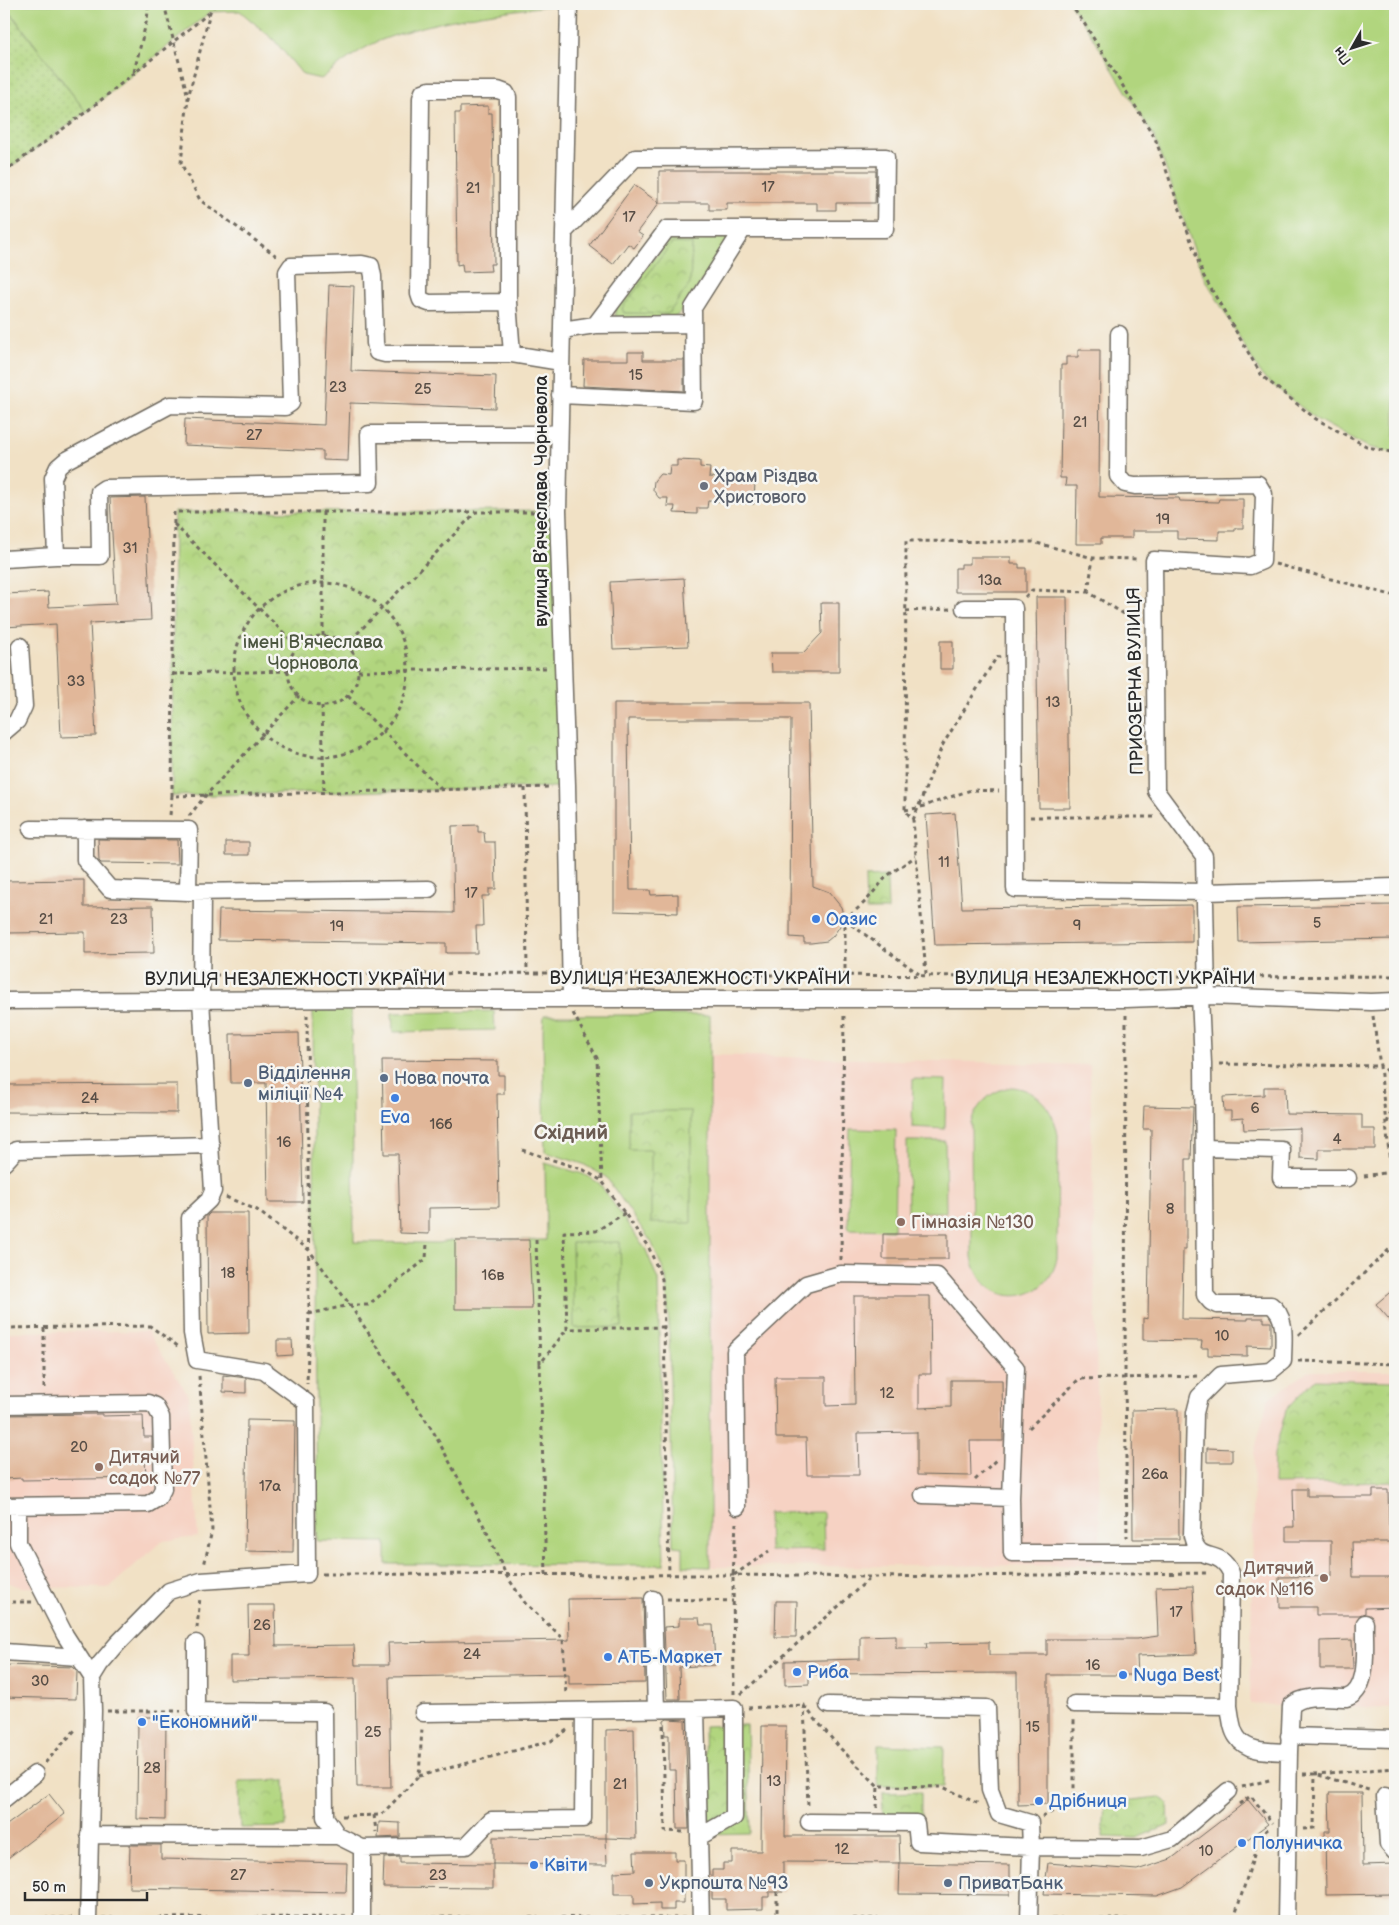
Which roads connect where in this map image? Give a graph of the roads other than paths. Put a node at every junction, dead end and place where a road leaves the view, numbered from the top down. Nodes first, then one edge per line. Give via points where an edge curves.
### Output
1 (569, 4) edge
2 (743, 229) junction
3 (564, 232) junction
4 (508, 302) junction
5 (693, 324) junction
6 (595, 325) junction
7 (562, 330) junction
8 (1119, 334) dead end
9 (512, 354) junction
10 (561, 362) junction
11 (560, 395) junction
12 (559, 433) junction
13 (56, 556) junction
14 (4, 559) edge
15 (964, 608) road end
16 (20, 646) dead end
17 (4, 732) edge
18 (31, 829) dead end
19 (86, 829) junction
20 (1395, 887) edge
21 (429, 889) dead end
22 (1205, 892) junction
23 (195, 893) junction
24 (1204, 996) junction
25 (201, 1000) junction
26 (4, 1001) edge
27 (1395, 1001) edge
28 (570, 1002) junction
29 (211, 1145) junction
30 (1204, 1148) junction
31 (4, 1163) edge
32 (1348, 1178) road end
33 (4, 1405) edge
34 (923, 1495) dead end
35 (1011, 1498) junction
36 (11, 1506) edge
37 (737, 1507) road end
38 (1201, 1553) junction
39 (653, 1599) road end
40 (1365, 1623) dead end
41 (196, 1643) road end
42 (4, 1652) edge
43 (79, 1658) junction
44 (92, 1677) junction
45 (828, 1704) dead end
46 (1074, 1704) road end
47 (1230, 1706) junction
48 (696, 1709) junction
49 (659, 1710) junction
50 (423, 1713) road end
51 (584, 1715) junction
52 (1395, 1739) edge
53 (1289, 1744) junction
54 (35, 1774) road end
55 (1228, 1791) road end
56 (1385, 1796) road end
57 (4, 1799) edge
58 (809, 1822) road end
59 (695, 1834) junction
60 (89, 1835) junction
61 (338, 1836) junction
62 (1031, 1847) junction
63 (362, 1848) junction
64 (1395, 1852) edge
65 (362, 1919) edge
66 (88, 1920) edge
67 (701, 1920) edge
68 (1029, 1920) edge
69 (1286, 1920) edge

1 - 3 street, вулиця Вʼячеслава Чорновола
2 - 3 street via 885,229 886,157 636,158
2 - 5 street via 693,308
2 - 6 street via 667,229
3 - 7 street, вулиця Вʼячеслава Чорновола
4 - 4 street via 506,93 498,90 423,92 421,300 429,303
4 - 9 street
5 - 6 street
5 - 11 street via 694,401
6 - 7 street
7 - 10 street, вулиця Вʼячеслава Чорновола
8 - 22 street, ПРИОЗЕРНА ВУЛИЦЯ via 1118,476 1125,484 1258,484 1264,494 1262,561 1250,566 1154,560 1156,791 1204,856
9 - 10 street
9 - 13 street via 376,352 371,266 291,266 287,272 291,403 285,407 170,405 65,461 53,478
10 - 11 street, вулиця Вʼячеслава Чорновола
11 - 12 street, вулиця Вʼячеслава Чорновола
12 - 13 street via 369,434 370,484 105,488 99,492 100,556
12 - 28 street, вулиця Вʼячеслава Чорновола via 558,511
13 - 14 street
15 - 22 street via 1014,608 1014,889
16 - 17 street via 24,706 18,721
18 - 19 street
19 - 23 street via 85,860 110,889
19 - 23 street via 189,830
20 - 22 street
21 - 23 street
22 - 24 street, ПРИОЗЕРНА ВУЛИЦЯ via 1207,977
23 - 25 street
24 - 27 street, ВУЛИЦЯ НЕЗАЛЕЖНОСТІ УКРАЇНИ
24 - 28 street, ВУЛИЦЯ НЕЗАЛЕЖНОСТІ УКРАЇНИ
24 - 30 street, ПРИОЗЕРНА ВУЛИЦЯ
25 - 26 street, ВУЛИЦЯ НЕЗАЛЕЖНОСТІ УКРАЇНИ
25 - 28 street, ВУЛИЦЯ НЕЗАЛЕЖНОСТІ УКРАЇНИ
25 - 29 street
29 - 31 street via 16,1150
29 - 44 street via 213,1191 209,1200 190,1218 192,1334 197,1360 264,1371 306,1402 307,1574 201,1581 169,1591 118,1643
30 - 32 street via 1282,1150 1281,1178
30 - 38 street, ПРИОЗЕРНА ВУЛИЦЯ via 1205,1295 1218,1304 1271,1305 1277,1309 1282,1317 1283,1356 1272,1371 1221,1375 1199,1397 1195,1413 1192,1536
33 - 36 street via 148,1403 155,1406 160,1417 164,1489 148,1504
34 - 35 street
35 - 37 street via 1016,1368 937,1276 841,1274 806,1284 735,1351
35 - 38 street via 1012,1553
36 - 43 street via 18,1543
38 - 47 street via 1218,1557 1231,1573
39 - 49 street
40 - 53 street via 1364,1665 1358,1690 1346,1698 1295,1701 1291,1706
41 - 61 street via 196,1711 324,1712 325,1817
42 - 43 street
43 - 44 street
44 - 60 street
45 - 62 street via 987,1708 990,1790 999,1814 1030,1823
46 - 47 street
47 - 53 street via 1237,1738 1248,1746 1264,1750
48 - 49 street
48 - 59 street
48 - 59 street via 734,1708 734,1817
49 - 51 street
50 - 51 street via 566,1711
51 - 63 street via 584,1819 491,1820 466,1846
52 - 53 street
53 - 69 street
54 - 57 street
55 - 62 street via 1172,1839 1141,1848
56 - 64 street via 1388,1844
58 - 62 street via 916,1823 918,1842
59 - 67 street
60 - 61 street
60 - 66 street
61 - 63 street
62 - 68 street
63 - 65 street

